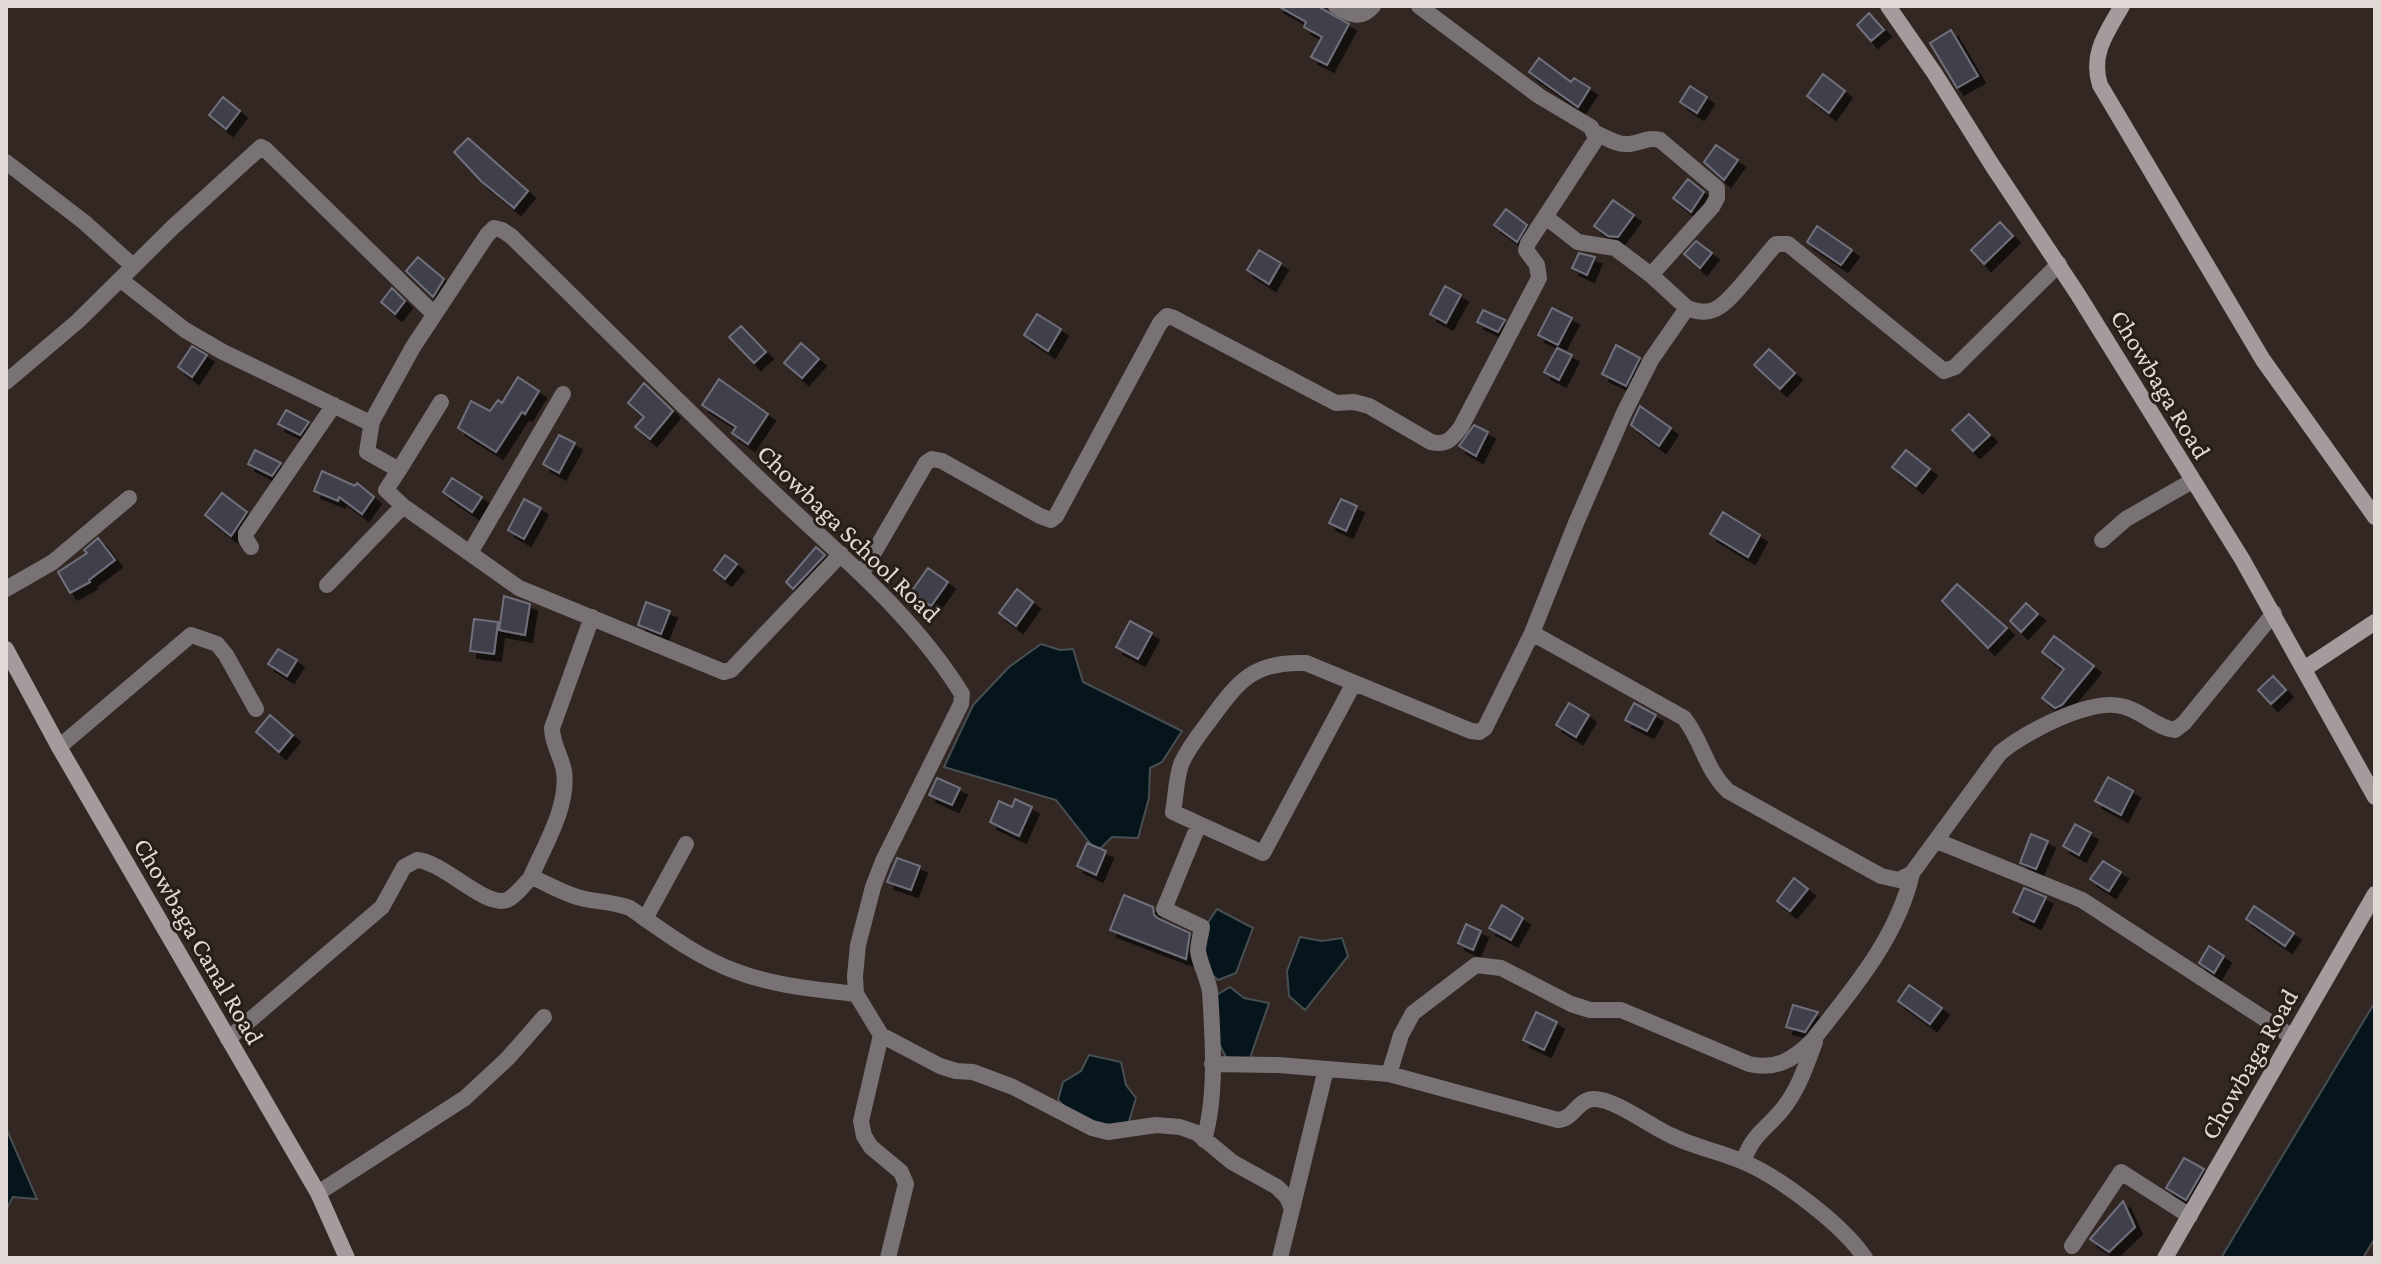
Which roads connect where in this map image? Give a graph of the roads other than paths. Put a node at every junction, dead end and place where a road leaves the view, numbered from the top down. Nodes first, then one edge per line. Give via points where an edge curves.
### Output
1 (1336, 6) edge
2 (1373, 6) edge
3 (1419, 6) edge
4 (1888, 6) edge
5 (2122, 6) edge
6 (1596, 133) junction
7 (6, 162) edge
8 (1547, 218) junction
9 (2059, 264) junction
10 (133, 266) junction
11 (1651, 275) junction
12 (121, 280) junction
13 (1687, 308) junction
14 (434, 314) junction
15 (6, 382) edge
16 (563, 394) dead end
17 (441, 402) dead end
18 (334, 405) junction
19 (372, 421) junction
20 (399, 470) junction
21 (2192, 481) junction
22 (129, 498) dead end
23 (403, 506) junction
24 (2375, 517) edge
25 (2102, 540) dead end
26 (251, 547) dead end
27 (470, 553) junction
28 (841, 554) junction
29 (862, 573) junction
30 (327, 585) dead end
31 (6, 589) edge
32 (2274, 613) junction
33 (592, 617) junction
34 (2375, 622) edge
35 (1532, 633) junction
36 (6, 649) edge
37 (2304, 669) junction
38 (1354, 683) junction
39 (256, 709) dead end
40 (59, 747) junction
41 (2375, 797) edge
42 (1199, 824) junction
43 (1937, 841) junction
44 (686, 844) dead end
45 (1912, 873) junction
46 (530, 879) junction
47 (2375, 894) edge
48 (645, 919) junction
49 (856, 994) junction
50 (544, 1017) dead end
51 (1819, 1032) junction
52 (881, 1035) junction
53 (2291, 1036) junction
54 (228, 1039) junction
55 (1212, 1064) junction
56 (1326, 1069) junction
57 (1389, 1074) junction
58 (1204, 1140) junction
59 (1743, 1162) junction
60 (318, 1193) junction
61 (1292, 1209) junction
62 (2190, 1216) junction
63 (2072, 1246) dead end
64 (347, 1258) edge
65 (888, 1258) edge
66 (1280, 1258) edge
67 (1865, 1258) edge
68 (2165, 1258) edge

1 - 2 street via 1357,16
3 - 6 street
4 - 9 street, Chowbaga Road
5 - 24 street via 2096,57 2100,85 2263,360
6 - 8 street via 1593,147
6 - 11 street via 1622,144 1660,140 1717,188 1712,207
7 - 10 street
8 - 11 street via 1578,242 1615,248
8 - 29 street via 1526,250 1539,278 1451,440 1440,445 1360,403 1336,403 1167,316 1056,516 1040,516 932,459
9 - 13 street via 1955,367 1944,371 1782,242 1719,307 1706,312
9 - 21 street, Chowbaga Road
10 - 12 street
10 - 14 street via 261,147
11 - 13 street
12 - 15 street
12 - 18 street via 185,330
13 - 35 street via 1651,360 1624,413
14 - 19 street, Chowbaga School Road
14 - 28 street, Chowbaga School Road via 487,235 494,228 502,230
16 - 27 street
17 - 20 street
18 - 19 street
18 - 26 street via 246,533
19 - 20 street via 367,452
20 - 23 street via 386,490
21 - 25 street via 2126,519
21 - 32 street, Chowbaga Road
22 - 31 street via 53,562
23 - 27 street
23 - 30 street
27 - 33 street via 519,588
28 - 29 street, Chowbaga School Road
28 - 33 street via 724,672
29 - 49 street, Chowbaga School Road via 923,638 962,700 873,887 858,945
32 - 37 street, Chowbaga Road
32 - 43 street via 2175,730 2121,705 2091,708 2032,731 2000,753
33 - 46 street via 552,728 565,789
34 - 37 street
35 - 38 street via 1479,732
35 - 45 street via 1684,718 1715,779 1728,791 1881,876 1899,880
36 - 40 street, Chowbaga Canal Road
37 - 41 street, Chowbaga Road
38 - 42 street via 1263,853
38 - 42 street via 1306,663 1279,662 1233,688 1181,764 1173,812
39 - 40 street via 217,644 191,635
40 - 54 street, Chowbaga Canal Road
42 - 55 street via 1164,909 1202,927 1198,952 1210,991
43 - 45 street
43 - 53 street via 2082,900
44 - 48 street
45 - 51 street via 1906,901 1889,934
46 - 48 street via 587,900 616,902
46 - 54 street via 501,902 417,860 404,867 382,907
47 - 53 street, Chowbaga Road
48 - 49 street via 737,972 788,986
49 - 52 street
50 - 60 street via 465,1098
51 - 57 street via 1783,1064 1762,1067 1621,1010 1590,1010 1501,968 1476,965 1413,1013
51 - 59 street via 1794,1094 1750,1141
52 - 58 street via 940,1066 985,1075 1035,1096 1092,1128 1108,1132 1180,1127
52 - 65 street via 861,1121 871,1147 901,1172 906,1184
53 - 62 street, Chowbaga Road
54 - 60 street, Chowbaga Canal Road
55 - 56 street
55 - 58 street
56 - 57 street
56 - 61 street
57 - 59 street via 1558,1120 1572,1116 1591,1099 1609,1102 1672,1136
58 - 61 street via 1277,1187
59 - 67 street via 1806,1202
60 - 64 street, Chowbaga Canal Road
61 - 66 street
62 - 63 street via 2121,1172
62 - 68 street, Chowbaga Road

